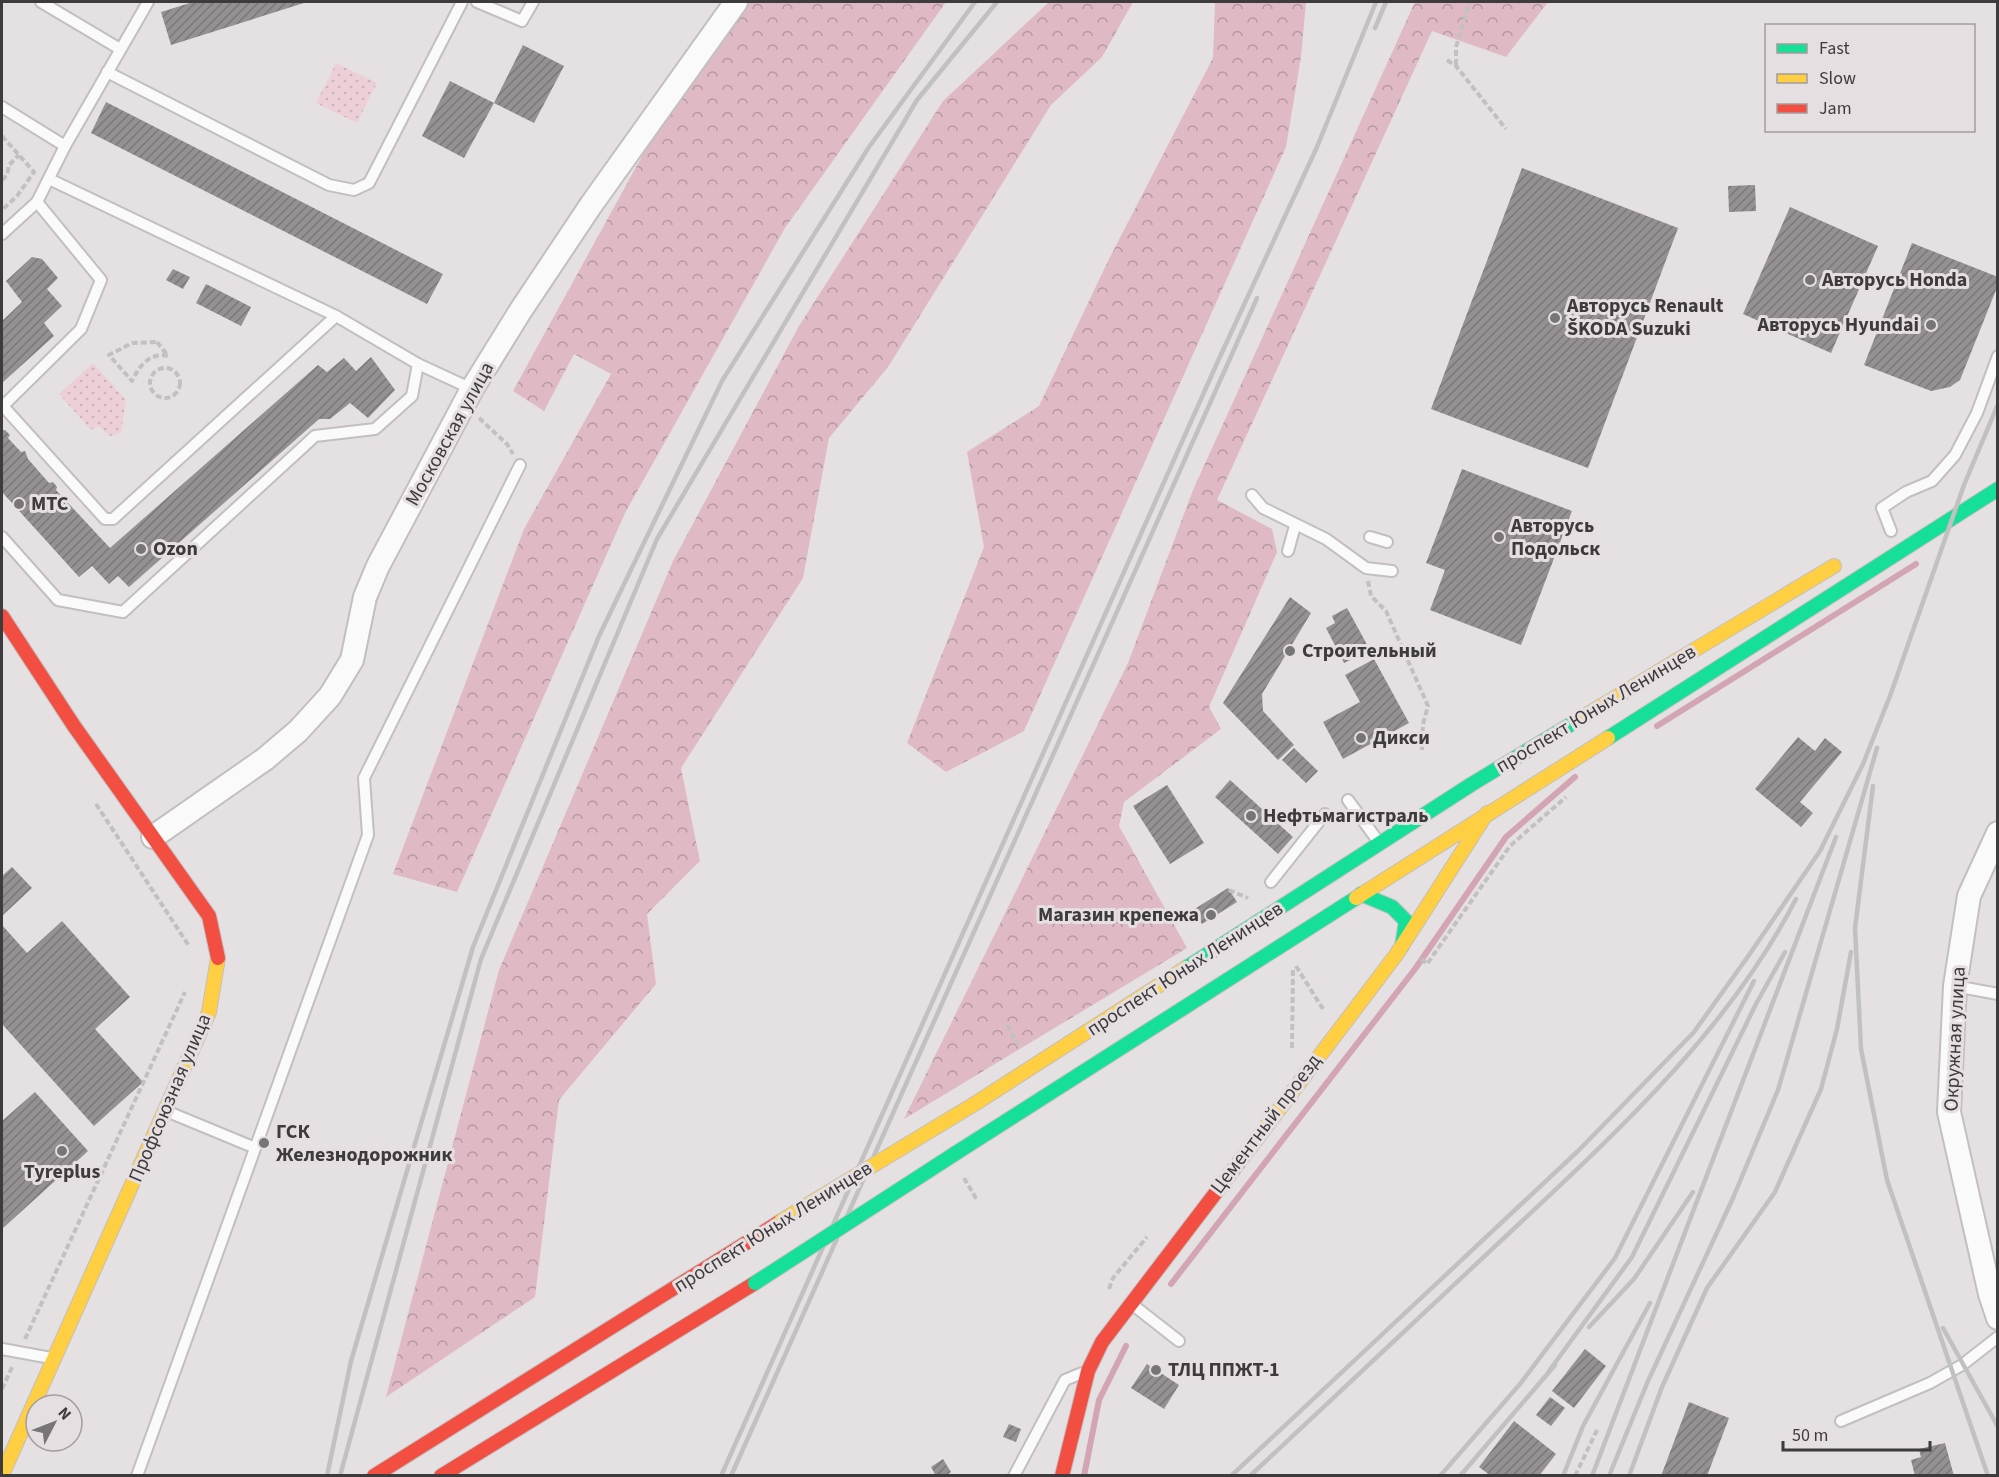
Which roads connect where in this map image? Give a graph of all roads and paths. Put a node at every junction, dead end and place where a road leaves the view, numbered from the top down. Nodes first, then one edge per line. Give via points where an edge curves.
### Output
1 (40, 2) edge
2 (148, 2) edge
3 (462, 2) edge
4 (477, 2) edge
5 (533, 2) edge
6 (736, 2) edge
7 (1470, 2) edge
8 (120, 49) junction
9 (1447, 60) dead end
10 (1456, 66) junction
11 (107, 72) junction
12 (2, 108) edge
13 (1506, 129) dead end
14 (2, 136) edge
15 (65, 146) junction
16 (19, 155) junction
17 (49, 179) junction
18 (2, 180) edge
19 (37, 202) junction
20 (2, 210) edge
21 (2, 234) edge
22 (336, 316) junction
23 (1998, 356) edge
24 (418, 364) junction
25 (132, 381) joint
26 (178, 389) joint
27 (468, 396) junction
28 (520, 465) joint
29 (1998, 489) edge
30 (1252, 495) dead end
31 (1295, 526) junction
32 (1891, 531) dead end
33 (2, 537) edge
34 (1370, 537) dead end
35 (1387, 542) dead end
36 (1288, 550) dead end
37 (1848, 558) dead end
38 (1366, 568) junction
39 (1392, 571) dead end
40 (2, 616) edge
41 (1548, 738) junction
42 (1422, 750) dead end
43 (1572, 792) dead end
44 (1348, 800) dead end
45 (1478, 800) junction
46 (94, 801) dead end
47 (1325, 814) dead end
48 (1998, 833) edge
49 (153, 837) junction
50 (1380, 843) junction
51 (1271, 882) dead end
52 (1229, 890) dead end
53 (1361, 894) junction
54 (1255, 900) dead end
55 (1402, 946) junction
56 (193, 951) dead end
57 (1293, 962) dead end
58 (1427, 964) dead end
59 (1299, 971) dead end
60 (190, 983) dead end
61 (1955, 986) junction
62 (1998, 994) edge
63 (1316, 1017) dead end
64 (1006, 1025) dead end
65 (1020, 1048) dead end
66 (1292, 1048) dead end
67 (166, 1111) junction
68 (254, 1148) junction
69 (961, 1172) dead end
70 (977, 1200) dead end
71 (1130, 1303) junction
72 (1996, 1308) edge
73 (1998, 1337) edge
74 (1179, 1341) dead end
75 (2, 1348) edge
76 (20, 1350) junction
77 (55, 1359) junction
78 (1088, 1371) junction
79 (2, 1389) edge
80 (1841, 1421) dead end
81 (1598, 1428) dead end
82 (2, 1475) edge
83 (137, 1476) edge
84 (374, 1476) edge
85 (441, 1476) edge
86 (1014, 1476) edge
87 (1062, 1476) edge
88 (1575, 1476) edge

1 - 8 lane
2 - 8 lane
3 - 11 lane via 369,183 354,190 329,185
4 - 5 lane via 522,21
6 - 27 street, Московская улица via 591,205
7 - 10 path via 1456,47
8 - 11 lane
9 - 10 path
10 - 13 path
11 - 15 lane
12 - 15 lane
14 - 16 path
15 - 17 lane
16 - 18 path
16 - 20 path via 34,172
17 - 19 lane
17 - 22 lane
19 - 21 lane
19 - 22 lane via 101,280 81,329 3,406 105,519 113,519
22 - 24 lane
23 - 32 lane via 1977,413 1955,455 1932,481 1882,508
24 - 27 lane
24 - 33 lane via 412,396 375,429 315,436 123,612 58,600
25 - 25 path via 145,362 158,355 168,356 157,342 132,343 109,355
26 - 26 path via 179,379 170,369 155,371 150,379 151,389 162,398 172,396
27 - 28 path
27 - 49 street, Московская улица via 378,566 365,597 352,660 330,696 265,759
28 - 68 lane via 364,778 368,835
29 - 45 main road, проспект Юных Ленинцев
30 - 31 lane via 1263,508
31 - 36 lane
31 - 38 lane via 1326,539
34 - 35 lane
37 - 41 main road, проспект Юных Ленинцев
38 - 39 lane
38 - 42 path via 1371,596 1386,611 1428,706
40 - 49 main road, Профсоюзная улица
41 - 45 main road, проспект Юных Ленинцев
41 - 45 main road via 1516,778
43 - 58 path via 1510,846
44 - 50 lane
45 - 50 main road, проспект Юных Ленинцев
45 - 53 main road, проспект Юных Ленинцев
45 - 55 main road, Цементный проезд
46 - 56 path
47 - 51 lane
48 - 61 street, Окружная улица via 1969,896
49 - 67 main road, Профсоюзная улица via 208,916 219,953 209,1012
50 - 84 main road, проспект Юных Ленинцев, bridge via 976,1103
52 - 54 path
53 - 55 main road via 1392,907 1406,921
53 - 85 main road, проспект Юных Ленинцев, bridge via 754,1283
55 - 71 main road, Цементный проезд
57 - 66 path
59 - 63 path via 1324,1008
60 - 76 path
61 - 62 lane
61 - 72 street, Окружная улица via 1949,1112
64 - 65 path
67 - 68 lane
67 - 77 main road, Профсоюзная улица
68 - 83 lane
69 - 70 path
71 - 74 lane
71 - 78 main road, Цементный проезд via 1102,1342
73 - 80 lane via 1962,1365 1930,1383
75 - 76 lane
76 - 77 lane
76 - 79 path
77 - 82 main road, Профсоюзная улица
78 - 86 lane via 1065,1380
78 - 87 main road, Цементный проезд
81 - 88 path

